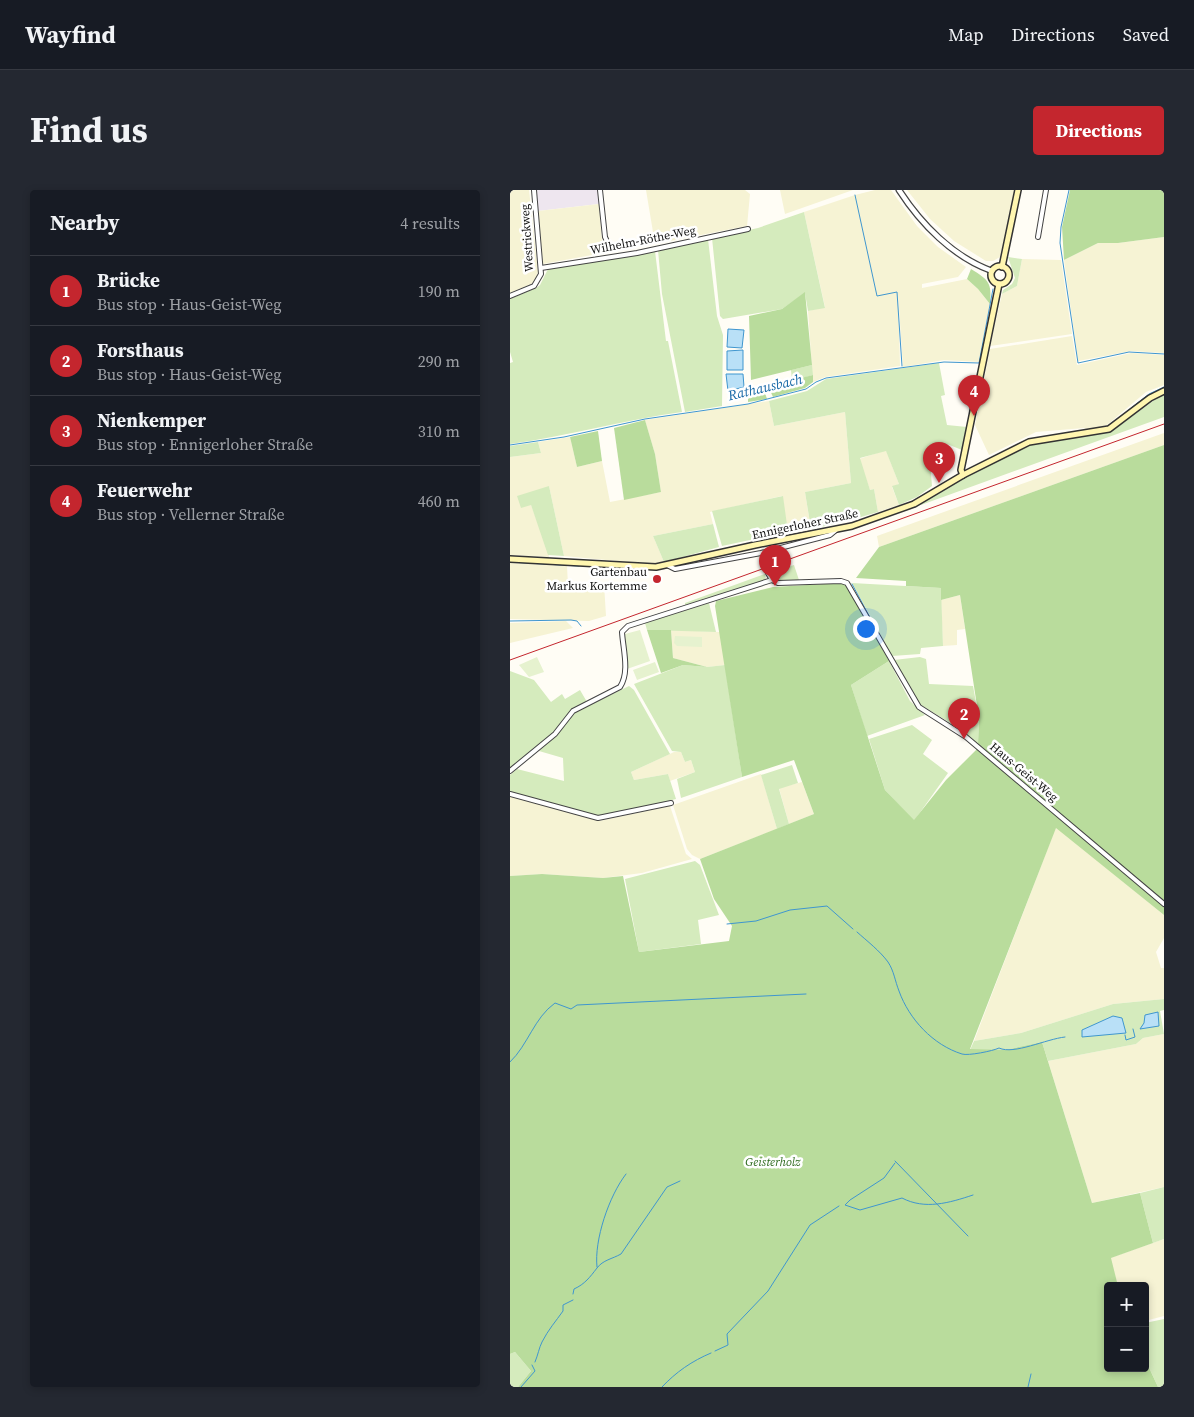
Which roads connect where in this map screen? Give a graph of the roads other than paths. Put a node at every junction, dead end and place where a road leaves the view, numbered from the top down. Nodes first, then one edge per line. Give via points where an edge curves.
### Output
1 (534, 190) edge
2 (600, 190) edge
3 (900, 190) edge
4 (1018, 190) edge
5 (1046, 190) edge
6 (748, 228) dead end
7 (1038, 237) dead end
8 (610, 248) dead end
9 (1002, 267) junction
10 (541, 268) junction
11 (992, 271) junction
12 (999, 284) junction
13 (510, 296) edge
14 (1164, 391) edge
15 (963, 475) junction
16 (836, 530) junction
17 (761, 553) junction
18 (510, 559) edge
19 (667, 566) junction
20 (772, 580) junction
21 (510, 771) edge
22 (510, 794) edge
23 (671, 803) dead end
24 (1164, 904) edge

1 - 10 street, Westrickweg
2 - 8 street via 605,236
3 - 11 street via 935,234 959,253
4 - 9 main road
5 - 7 street
6 - 10 street, Wilhelm-Röthe-Weg via 637,253
9 - 11 main road
9 - 12 main road via 1009,272 1008,278
10 - 13 street, Westrickweg via 540,278 534,286
11 - 12 main road via 992,279
12 - 15 main road via 961,470
14 - 15 main road, Ennigerloher Straße via 1108,429 1038,439
15 - 16 main road, Ennigerloher Straße via 904,508
16 - 17 street via 830,535
16 - 19 main road, Ennigerloher Straße
17 - 19 street via 675,569
17 - 20 street, bridge
18 - 19 main road, Ennigerloher Straße via 648,568
20 - 21 street via 628,626 622,632 625,672 620,687 573,711 555,734
20 - 24 street, Haus-Geist-Weg via 778,583 847,583 918,707 966,737
22 - 23 street via 598,818

